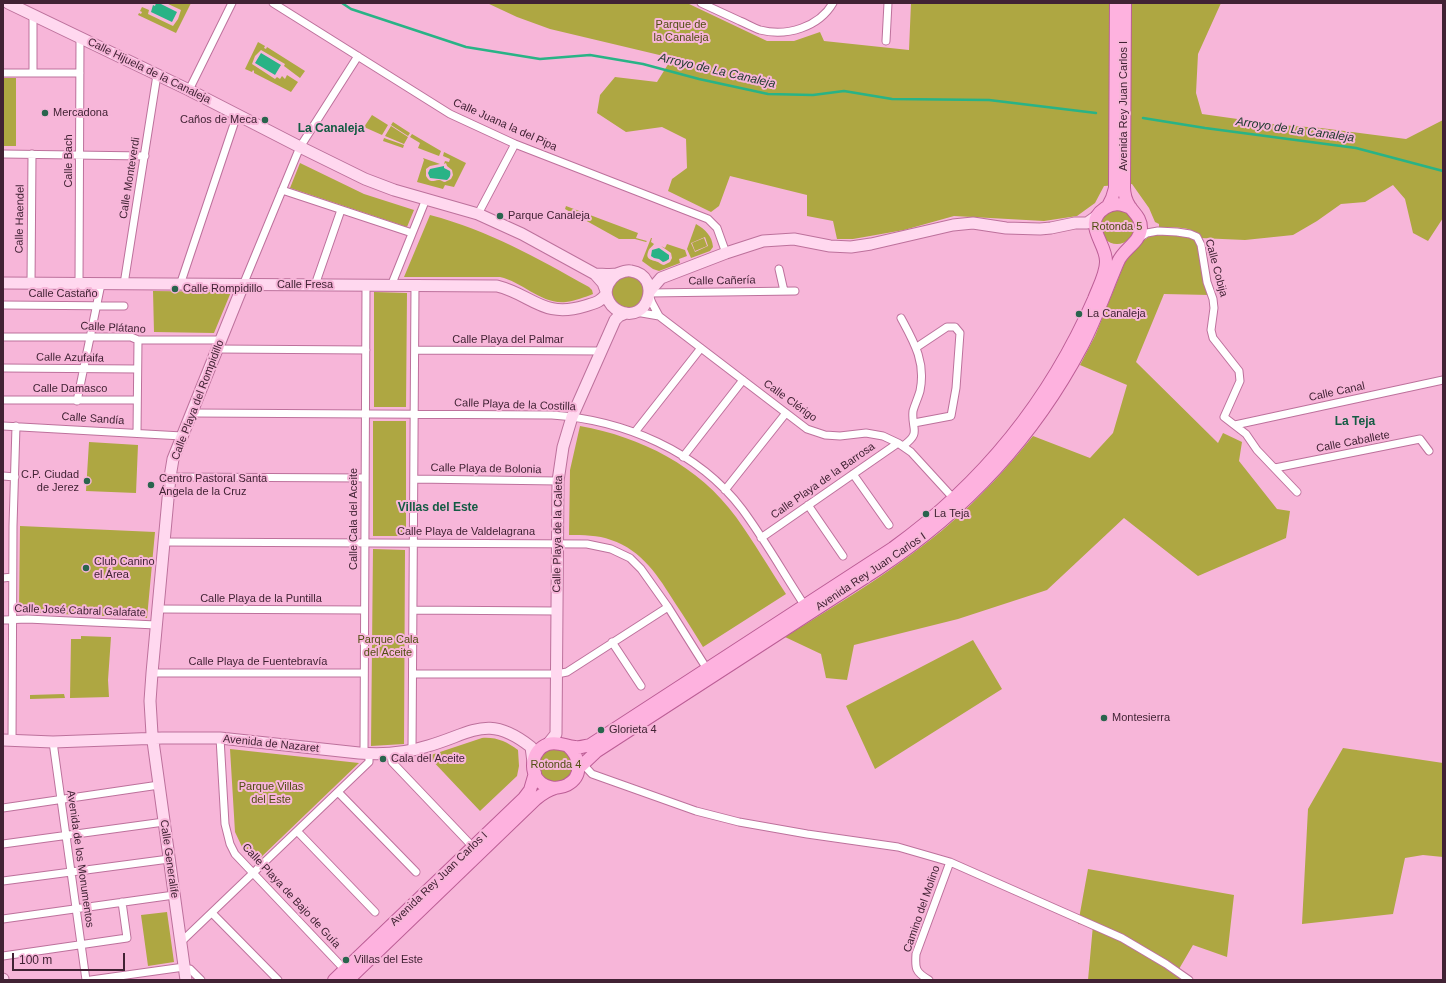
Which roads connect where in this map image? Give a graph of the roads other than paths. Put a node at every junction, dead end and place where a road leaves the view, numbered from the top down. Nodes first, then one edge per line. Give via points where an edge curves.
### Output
1 (8, 3) edge
2 (232, 3) edge
3 (273, 3) edge
4 (701, 3) edge
5 (834, 3) edge
6 (888, 3) edge
7 (1116, 3) edge
8 (1125, 3) edge
9 (33, 15) junction
10 (80, 38) junction
11 (886, 41) dead end
12 (358, 56) junction
13 (3, 73) edge
14 (33, 73) junction
15 (80, 73) junction
16 (157, 75) junction
17 (189, 90) junction
18 (237, 115) junction
19 (515, 144) junction
20 (300, 147) junction
21 (3, 154) edge
22 (32, 154) junction
23 (80, 155) junction
24 (145, 156) junction
25 (282, 190) junction
26 (426, 199) junction
27 (1108, 206) junction
28 (1131, 208) junction
29 (341, 210) junction
30 (478, 214) junction
31 (1140, 220) junction
32 (1091, 227) junction
33 (1158, 231) junction
34 (412, 233) junction
35 (1101, 243) junction
36 (1133, 243) junction
37 (726, 253) junction
38 (779, 269) dead end
39 (595, 274) junction
40 (617, 274) junction
41 (643, 276) junction
42 (661, 278) junction
43 (3, 283) edge
44 (31, 284) junction
45 (79, 284) junction
46 (101, 284) junction
47 (124, 284) junction
48 (180, 285) junction
49 (243, 285) junction
50 (315, 285) junction
51 (366, 286) junction
52 (391, 286) junction
53 (415, 286) junction
54 (784, 291) junction
55 (795, 291) dead end
56 (649, 293) junction
57 (607, 299) junction
58 (3, 304) edge
59 (97, 305) junction
60 (124, 306) dead end
61 (631, 312) junction
62 (659, 316) junction
63 (901, 318) dead end
64 (615, 320) junction
65 (3, 337) edge
66 (90, 337) junction
67 (138, 340) junction
68 (219, 345) junction
69 (701, 348) junction
70 (917, 348) junction
71 (366, 350) junction
72 (415, 350) junction
73 (601, 351) junction
74 (3, 368) edge
75 (83, 369) junction
76 (137, 369) junction
77 (743, 380) junction
78 (1443, 380) edge
79 (3, 400) edge
80 (77, 400) junction
81 (137, 400) junction
82 (192, 413) junction
83 (786, 413) junction
84 (366, 414) junction
85 (414, 414) junction
86 (572, 417) junction
87 (914, 423) junction
88 (1235, 425) junction
89 (3, 426) edge
90 (16, 426) junction
91 (634, 432) junction
92 (137, 433) junction
93 (182, 436) junction
94 (900, 445) junction
95 (1429, 450) dead end
96 (683, 457) junction
97 (1276, 468) junction
98 (853, 474) junction
99 (3, 476) edge
100 (15, 477) junction
101 (170, 477) junction
102 (365, 478) junction
103 (414, 479) junction
104 (558, 481) junction
105 (725, 490) junction
106 (1297, 492) dead end
107 (954, 499) junction
108 (808, 505) junction
109 (889, 525) dead end
110 (762, 538) junction
111 (164, 542) junction
112 (365, 543) junction
113 (414, 543) junction
114 (557, 544) junction
115 (843, 556) dead end
116 (12, 577) junction
117 (3, 578) edge
118 (805, 606) junction
119 (668, 607) junction
120 (158, 609) junction
121 (364, 610) junction
122 (413, 610) junction
123 (556, 611) junction
124 (3, 620) edge
125 (12, 620) junction
126 (156, 625) junction
127 (612, 642) junction
128 (707, 669) junction
129 (152, 673) junction
130 (364, 673) junction
131 (413, 674) junction
132 (557, 674) junction
133 (641, 686) dead end
134 (556, 734) junction
135 (220, 738) junction
136 (152, 739) junction
137 (7, 740) edge
138 (53, 742) junction
139 (546, 745) junction
140 (566, 745) junction
141 (531, 747) junction
142 (412, 750) junction
143 (366, 753) junction
144 (391, 753) junction
145 (578, 767) junction
146 (534, 768) junction
147 (592, 774) junction
148 (159, 785) junction
149 (554, 788) junction
150 (338, 792) junction
151 (60, 799) junction
152 (3, 808) edge
153 (164, 822) junction
154 (297, 831) junction
155 (65, 836) junction
156 (3, 844) edge
157 (473, 847) junction
158 (169, 859) junction
159 (950, 862) junction
160 (70, 872) junction
161 (416, 872) dead end
162 (252, 873) junction
163 (3, 881) edge
164 (174, 894) junction
165 (122, 902) junction
166 (76, 908) junction
167 (375, 912) dead end
168 (212, 913) junction
169 (3, 919) edge
170 (181, 942) junction
171 (81, 945) junction
172 (3, 956) edge
173 (185, 972) edge
174 (346, 975) edge
175 (86, 980) edge
176 (90, 980) edge
177 (201, 980) edge
178 (278, 980) edge
179 (334, 980) edge
180 (929, 980) edge
181 (1189, 980) edge

1 - 9 street, Calle Hijuela de la Canaleja
2 - 17 street
3 - 12 street, Calle Juana la del Pipa
4 - 5 street via 760,30 777,33 812,24
6 - 11 street
7 - 27 main road, Avenida Rey Juan Carlos I via 1115,188
8 - 28 main road, Avenida Rey Juan Carlos I via 1124,187
9 - 10 street, Calle Hijuela de la Canaleja
9 - 14 street
10 - 15 street, Calle Bach
10 - 16 street, Calle Hijuela de la Canaleja
12 - 19 street, Calle Juana la del Pipa via 450,114
12 - 20 street, Calle Playa del Rompidillo
13 - 14 street
14 - 15 street
15 - 23 street, Calle Bach
16 - 17 street, Calle Hijuela de la Canaleja
16 - 24 street, Calle Monteverdi
17 - 18 street, Calle Hijuela de la Canaleja
18 - 20 street, Calle Hijuela de la Canaleja
18 - 48 street
19 - 30 street
19 - 37 street, Calle Juana la del Pipa via 703,216 717,228
20 - 25 street, Calle Playa del Rompidillo
20 - 26 street, Calle Hijuela de la Canaleja via 365,179
21 - 22 street
22 - 23 street
22 - 44 street, Calle Haendel
23 - 24 street
23 - 45 street, Calle Bach
24 - 47 street, Calle Monteverdi
25 - 29 street
25 - 49 street, Calle Playa del Rompidillo
26 - 30 street, Calle Hijuela de la Canaleja
26 - 34 street
27 - 28 main road via 1116,204
27 - 32 main road, Avenida Rey Juan Carlos I via 1097,216
28 - 31 main road, Avenida Rey Juan Carlos I
29 - 34 street
29 - 50 street
30 - 39 street, Calle Hijuela de la Canaleja via 522,234
31 - 33 street, Calle Cobija
31 - 36 main road, Avenida Rey Juan Carlos I via 1141,228
32 - 35 main road, Avenida Rey Juan Carlos I
32 - 37 street, Calle Hijuela de la Canaleja via 1075,223 1040,229 1006,228 973,223 953,224 851,247 794,239 763,241
33 - 36 street, Calle Cobija via 1147,233
33 - 88 street, Calle Cobija via 1190,234 1197,237 1201,245 1207,282 1214,299 1210,330 1213,338 1239,371 1240,381 1224,417
34 - 52 street
35 - 36 main road via 1115,250 1122,250
35 - 107 main road, Avenida Rey Juan Carlos I via 1106,257 1105,270 1082,326 1064,359 1015,432
36 - 145 main road, Avenida Rey Juan Carlos I via 1120,256 1096,317 1058,388 1011,452 959,506 899,556 597,751
37 - 42 street, Calle Hijuela de la Canaleja
38 - 54 street
39 - 40 street, Calle Hijuela de la Canaleja
39 - 57 street, Calle Hijuela de la Canaleja via 603,283
40 - 41 street, Calle Hijuela de la Canaleja via 630,271
40 - 57 street via 608,284
41 - 42 street, Calle Hijuela de la Canaleja
41 - 56 street
42 - 56 street, Calle Hijuela de la Canaleja
43 - 44 street, Calle Fresa
44 - 45 street, Calle Fresa
45 - 46 street, Calle Fresa
46 - 47 street, Calle Fresa
46 - 59 street
47 - 48 street, Calle Fresa
48 - 49 street, Calle Fresa
49 - 50 street, Calle Fresa
49 - 68 street, Calle Playa del Rompidillo
50 - 51 street, Calle Fresa
51 - 52 street, Calle Fresa
51 - 71 street, Calle Cala del Aceite
52 - 53 street, Calle Fresa
53 - 57 street, Calle Fresa via 497,286 546,308 558,310 572,310
53 - 72 street
54 - 55 street, Calle Cañería
54 - 56 street, Calle Cañería
56 - 61 street, Calle Hijuela de la Canaleja via 642,308
56 - 62 street, Calle Clérigo
57 - 61 street via 622,313
57 - 64 street
58 - 59 street, Calle Castaño
59 - 60 street, Calle Castaño
59 - 66 street
61 - 62 street, Calle Clérigo
61 - 64 street
62 - 69 street, Calle Clérigo
63 - 70 street, Calle Playa de la Barrosa
64 - 73 street, Calle Playa de la Caleta
65 - 66 street, Calle Plátano
66 - 67 street, Calle Plátano via 131,337
66 - 75 street
67 - 68 street, Calle Plátano
67 - 76 street
68 - 71 street, Calle Plátano
68 - 82 street, Calle Playa del Rompidillo
69 - 77 street, Calle Clérigo
69 - 91 street
70 - 87 street, Calle Playa de la Barrosa via 922,374 913,412
70 - 87 street via 947,327 955,327 960,333 951,416
71 - 84 street, Calle Cala del Aceite
72 - 73 street, Calle Playa del Palmar
72 - 85 street
73 - 86 street, Calle Playa de la Caleta
74 - 75 street, Calle Azufaifa
75 - 76 street, Calle Azufaifa
75 - 80 street
76 - 81 street
77 - 83 street, Calle Clérigo
77 - 96 street
78 - 88 street, Calle Canal
79 - 80 street, Calle Damasco
80 - 81 street, Calle Damasco
81 - 92 street
82 - 84 street, Calle Playa de la Costilla
82 - 93 street, Calle Playa del Rompidillo
83 - 94 street, Calle Clérigo via 807,429 825,435 866,433 882,436
83 - 105 street
84 - 85 street, Calle Playa de la Costilla
84 - 102 street, Calle Cala del Aceite
85 - 86 street, Calle Playa de la Costilla
85 - 103 street
86 - 91 street, Calle Playa de la Costilla via 610,424
86 - 104 street, Calle Playa de la Caleta via 563,447
87 - 94 street, Calle Playa de la Barrosa via 912,440
88 - 97 street, Calle Cobija
89 - 90 street, Calle Sandía
90 - 92 street, Calle Sandía
90 - 100 street
91 - 96 street, Calle Playa de la Costilla via 661,443
92 - 93 street, Calle Sandía
93 - 101 street, Calle Playa del Rompidillo via 173,459
94 - 98 street, Calle Playa de la Barrosa
94 - 107 street, Calle Clérigo via 910,452
95 - 97 street, Calle Caballete via 1420,439
96 - 105 street, Calle Playa de la Costilla
97 - 106 street, Calle Cobija
98 - 108 street, Calle Playa de la Barrosa
98 - 109 street
99 - 100 street
100 - 116 street
101 - 102 street
101 - 111 street, Calle Playa del Rompidillo
102 - 112 street, Calle Cala del Aceite
103 - 104 street, Calle Playa de Bolonia
103 - 113 street
104 - 114 street, Calle Playa de la Caleta
105 - 110 street, Calle Playa de la Costilla
107 - 118 main road, Avenida Rey Juan Carlos I via 893,548
108 - 110 street, Calle Playa de la Barrosa
108 - 115 street
110 - 118 street, Calle Playa de la Costilla
111 - 112 street, Calle Playa de Valdelagrana
111 - 120 street, Calle Playa del Rompidillo
112 - 113 street, Calle Playa de Valdelagrana
112 - 121 street, Calle Cala del Aceite
113 - 114 street, Calle Playa de Valdelagrana
113 - 122 street
114 - 119 street, Calle Playa de Valdelagrana via 587,544 611,549 630,558
114 - 123 street, Calle Playa de la Caleta
116 - 117 street
116 - 125 street
118 - 128 main road, Avenida Rey Juan Carlos I
119 - 127 street
119 - 128 street, Calle Playa de Valdelagrana
120 - 121 street, Calle Playa de la Puntilla
120 - 126 street, Calle Playa del Rompidillo
121 - 130 street, Calle Cala del Aceite
122 - 123 street
122 - 131 street
123 - 132 street, Calle Playa de la Caleta
124 - 125 street, Calle José Cabral Galafate
125 - 126 street, Calle José Cabral Galafate
125 - 137 street
126 - 129 street, Calle Playa del Rompidillo
127 - 132 street via 567,672
127 - 133 street
128 - 140 main road, Avenida Rey Juan Carlos I via 590,745 576,748
129 - 130 street, Calle Playa de Fuentebravía
129 - 136 street, Calle Playa del Rompidillo
130 - 143 street, Calle Cala del Aceite
131 - 132 street
131 - 142 street
132 - 134 street, Calle Playa de la Caleta
134 - 139 street
134 - 140 street
135 - 136 street, Avenida de Nazaret
135 - 143 street, Avenida de Nazaret
135 - 162 street, Calle Playa de Bajo de Guía via 227,834 235,854
136 - 138 street, Avenida de Nazaret
136 - 148 street, Calle Generalife
137 - 138 street, Avenida de Nazaret
138 - 151 street, Avenida de los Monumentos
139 - 140 main road, Avenida Rey Juan Carlos I
139 - 141 street
139 - 146 main road, Avenida Rey Juan Carlos I via 536,755
140 - 145 main road via 574,751
141 - 142 street, Avenida de Nazaret via 508,732 486,728
141 - 146 street
142 - 144 street, Avenida de Nazaret
143 - 144 street, Avenida de Nazaret
143 - 150 street via 369,762
144 - 157 street via 392,762
145 - 147 street
145 - 147 street
145 - 149 main road, Avenida Rey Juan Carlos I via 569,784 562,788
146 - 149 main road via 541,783
146 - 157 main road, Avenida Rey Juan Carlos I via 530,790 524,798
147 - 159 street via 696,811 739,822 898,847
148 - 151 street
148 - 153 street, Calle Generalife
149 - 174 main road, Avenida Rey Juan Carlos I via 536,799
150 - 154 street
150 - 161 street
151 - 152 street
151 - 155 street, Avenida de los Monumentos
153 - 155 street
153 - 158 street, Calle Generalife
154 - 162 street
154 - 167 street
155 - 156 street
155 - 160 street, Avenida de los Monumentos
157 - 174 main road, Avenida Rey Juan Carlos I
158 - 160 street
158 - 164 street, Calle Generalife
159 - 180 street, Camino del Molino via 916,954 915,967 920,975
159 - 181 street via 1122,938
160 - 163 street
160 - 166 street, Avenida de los Monumentos
162 - 168 street
162 - 174 street, Calle Playa de Bajo de Guía
164 - 165 street
164 - 170 street, Calle Generalife
165 - 166 street
165 - 171 street via 127,938
166 - 169 street
166 - 171 street, Avenida de los Monumentos
168 - 170 street
168 - 178 street
170 - 173 street, Calle Generalife
171 - 172 street
171 - 175 street, Avenida de los Monumentos
173 - 176 street
173 - 177 street via 190,969
174 - 179 main road, Avenida Rey Juan Carlos I

